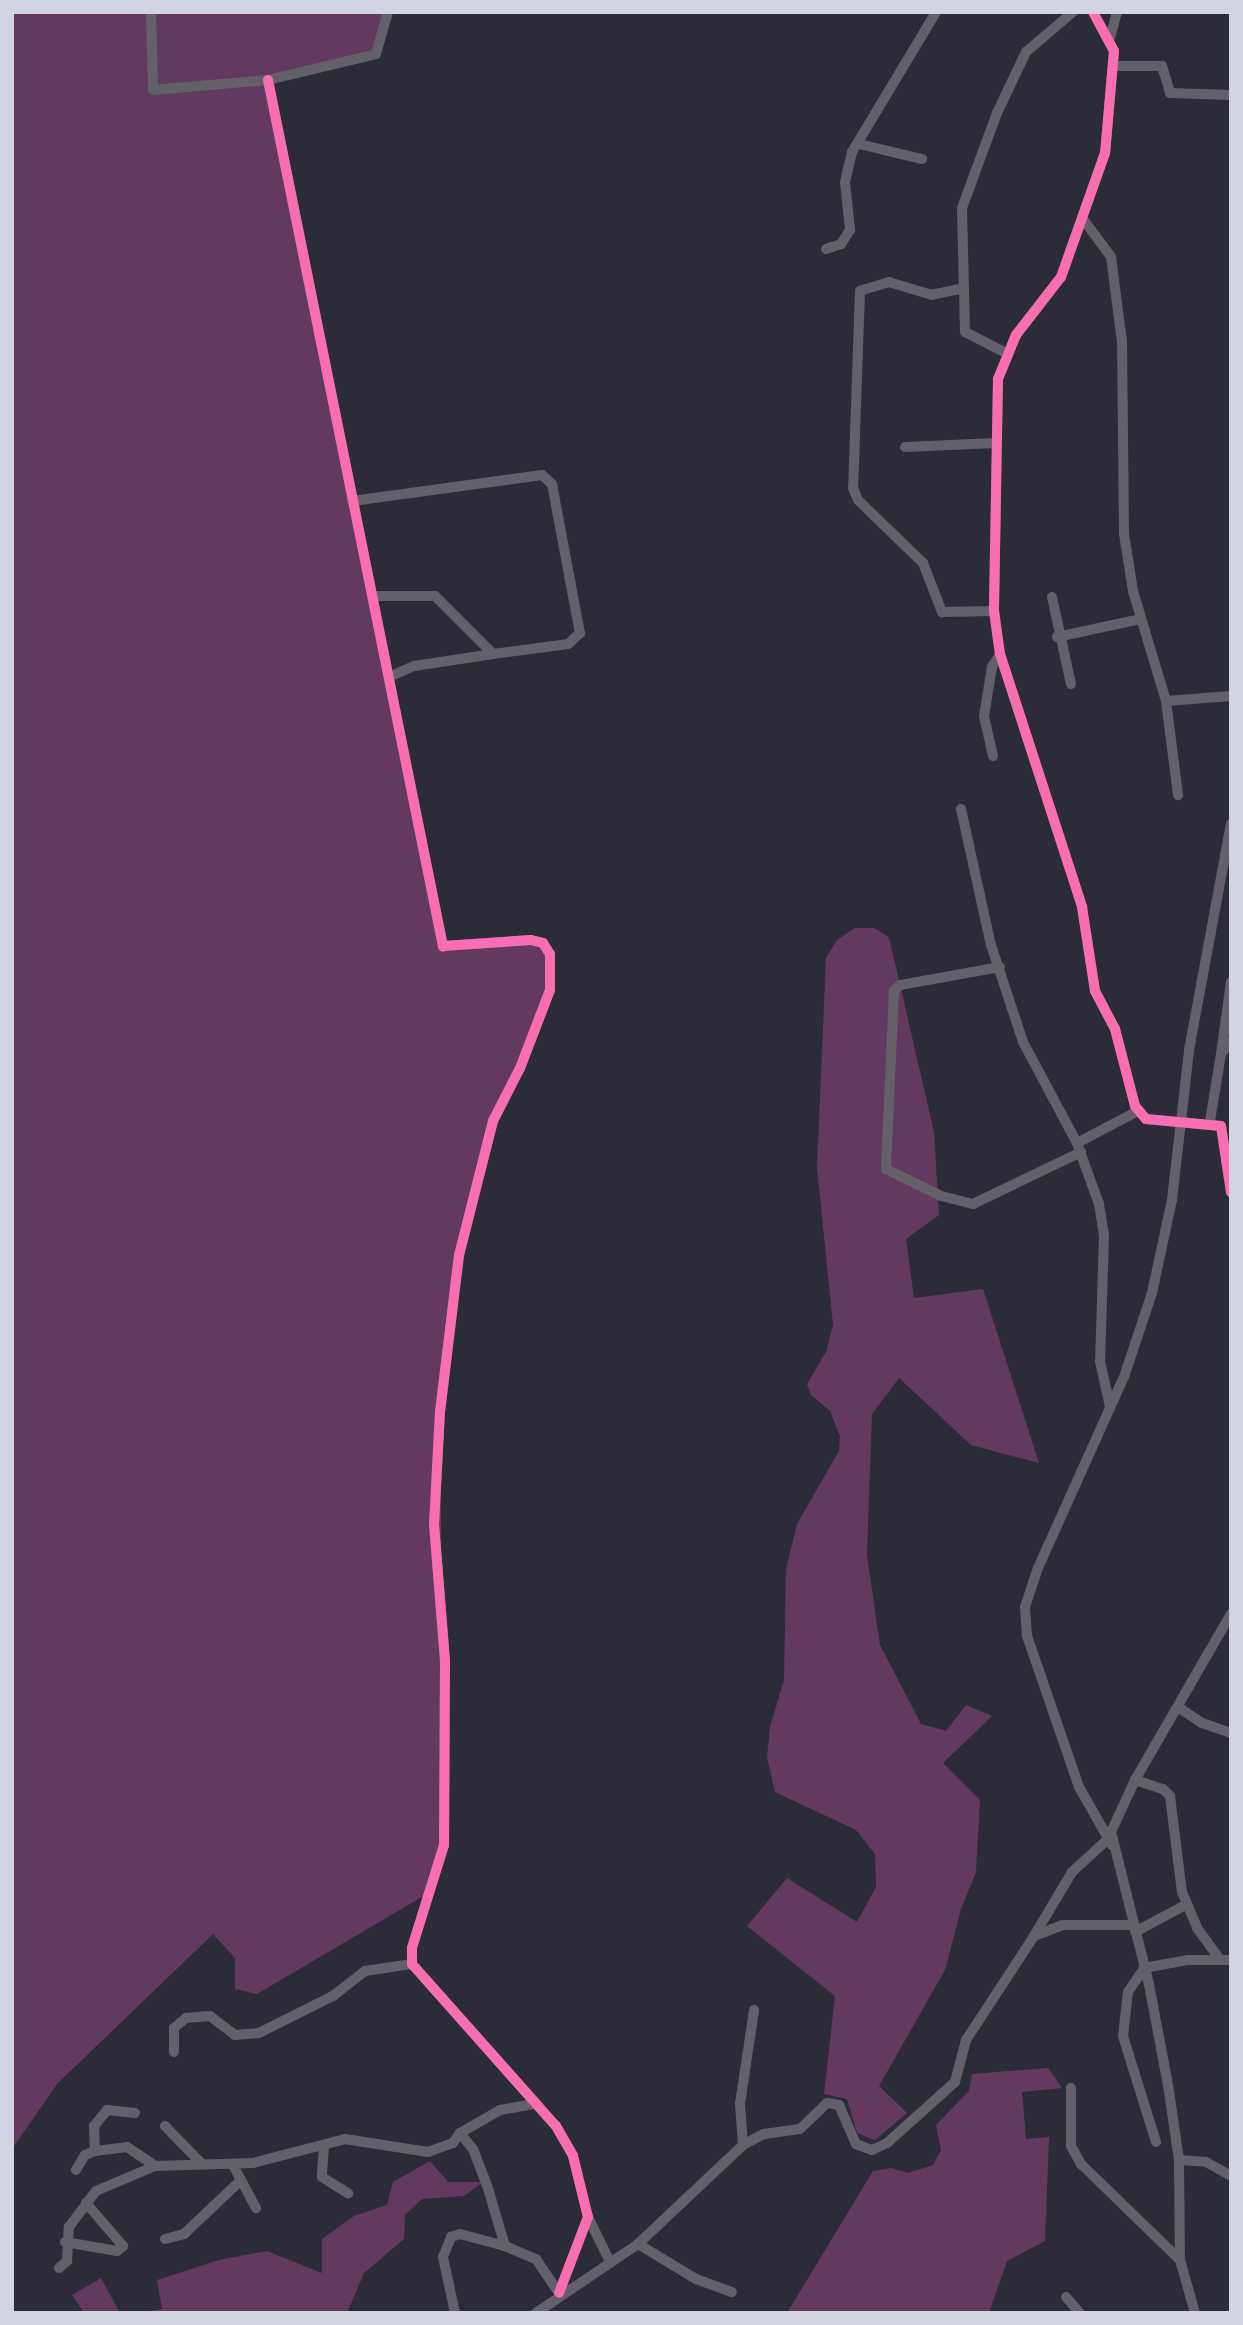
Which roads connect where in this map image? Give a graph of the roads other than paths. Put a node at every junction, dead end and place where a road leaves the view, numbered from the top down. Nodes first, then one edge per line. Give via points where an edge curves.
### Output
1 (151, 12) edge
2 (388, 12) edge
3 (936, 12) edge
4 (1073, 12) edge
5 (1093, 12) edge
6 (1117, 12) edge
7 (1110, 38) junction
8 (1115, 66) junction
9 (268, 80) junction
10 (1231, 95) edge
11 (859, 144) junction
12 (922, 159) dead end
13 (1083, 219) junction
14 (826, 249) dead end
15 (964, 288) junction
16 (1006, 353) junction
17 (996, 443) junction
18 (905, 447) dead end
19 (352, 501) junction
20 (372, 596) junction
21 (1052, 597) dead end
22 (994, 611) junction
23 (1140, 619) junction
24 (1057, 637) junction
25 (493, 654) junction
26 (1000, 654) junction
27 (389, 677) junction
28 (1071, 684) dead end
29 (1231, 696) edge
30 (1166, 701) junction
31 (993, 756) dead end
32 (1178, 795) dead end
33 (961, 809) dead end
34 (1231, 824) edge
35 (1229, 846) edge
36 (1000, 967) junction
37 (1231, 982) edge
38 (1231, 1041) edge
39 (1221, 1055) junction
40 (1138, 1111) junction
41 (1181, 1124) junction
42 (1220, 1124) edge
43 (1079, 1147) junction
44 (1231, 1192) edge
45 (1110, 1407) junction
46 (1231, 1614) edge
47 (1178, 1707) junction
48 (1231, 1733) edge
49 (1135, 1780) junction
50 (1110, 1842) junction
51 (1187, 1904) junction
52 (1134, 1929) junction
53 (1034, 1936) junction
54 (1227, 1961) edge
55 (412, 1964) junction
56 (1144, 1968) junction
57 (754, 2010) dead end
58 (173, 2052) dead end
59 (1071, 2088) dead end
60 (534, 2104) junction
61 (135, 2113) dead end
62 (165, 2126) dead end
63 (460, 2133) junction
64 (1156, 2142) dead end
65 (324, 2145) junction
66 (743, 2145) junction
67 (95, 2151) junction
68 (1179, 2160) junction
69 (201, 2163) junction
70 (233, 2165) junction
71 (155, 2166) junction
72 (76, 2170) dead end
73 (1231, 2176) edge
74 (240, 2181) junction
75 (348, 2193) dead end
76 (86, 2203) junction
77 (256, 2208) dead end
78 (588, 2217) junction
79 (165, 2239) dead end
80 (65, 2242) junction
81 (638, 2244) junction
82 (505, 2246) junction
83 (1180, 2260) junction
84 (610, 2262) junction
85 (60, 2268) dead end
86 (732, 2292) dead end
87 (559, 2293) junction
88 (1066, 2297) dead end
89 (455, 2313) edge
90 (536, 2313) edge
91 (1080, 2313) edge
92 (1195, 2313) edge

1 - 9 street via 153,90
2 - 9 street via 376,54
3 - 11 street
4 - 15 street via 1026,52 972,175 960,231
5 - 7 street
6 - 7 street
7 - 8 street
8 - 10 street via 1162,66 1170,93
8 - 13 street via 1105,153
9 - 19 street
11 - 12 street
11 - 14 street via 848,162 845,182 850,230 841,244
13 - 16 street via 1061,277
13 - 23 street via 1111,257 1122,342 1124,534
15 - 16 street via 965,332
15 - 22 street via 932,295 889,282 860,291 853,488 858,500 923,563 942,612
16 - 17 street via 998,379
17 - 18 street
17 - 22 street
19 - 20 street
19 - 25 street via 526,474 542,475 552,484 580,634 568,644
20 - 25 street via 435,596
20 - 27 street
21 - 24 street
22 - 26 street
23 - 24 street
23 - 30 street
24 - 28 street
25 - 27 street via 414,666
26 - 31 street via 992,667 984,716
26 - 40 street via 1082,907 1095,991 1115,1029
27 - 55 street via 443,946 531,940 543,943 550,954 550,990 520,1068 493,1121 460,1255 440,1411 434,1524 445,1661 444,1845 413,1941
29 - 30 street
30 - 32 street
33 - 36 street via 982,910
34 - 35 street
35 - 41 street via 1195,1014
36 - 43 street via 1023,1042
36 - 43 street via 900,985 894,991 886,1169 941,1196 973,1204
37 - 39 street
38 - 39 street
39 - 42 street
40 - 41 street via 1146,1119
40 - 43 street
41 - 42 street
41 - 45 street via 1162,1254 1136,1345
42 - 44 street
43 - 45 street via 1099,1204 1104,1236 1100,1361
45 - 50 street via 1038,1568 1024,1624 1079,1787
46 - 47 street
47 - 48 street via 1202,1723
47 - 49 street
49 - 50 street via 1116,1817
49 - 51 street via 1170,1796
50 - 52 street
50 - 53 street via 1072,1872
51 - 52 street
51 - 54 street
52 - 53 street via 1062,1925
52 - 56 street
53 - 66 street via 966,2040 955,2082 887,2143 872,2150 856,2144 839,2105 827,2103 800,2129 764,2134
54 - 56 street
55 - 58 street via 365,1971 333,1996 259,2033 235,2035 210,2016 186,2018 174,2028
55 - 60 street
56 - 64 street via 1128,1992 1123,2036
56 - 68 street
57 - 66 street via 738,2120
59 - 83 street via 1071,2146 1081,2164
60 - 63 street via 500,2110
60 - 78 street via 564,2137
61 - 67 street via 107,2110 92,2133
62 - 69 street
63 - 65 street via 453,2143 428,2152 365,2140
63 - 82 street via 473,2149 488,2185
65 - 70 street
65 - 75 street via 322,2177
66 - 81 street
67 - 71 street via 127,2147
67 - 72 street via 85,2155
68 - 73 street via 1206,2162
68 - 83 street
69 - 70 street
69 - 71 street
70 - 74 street
71 - 76 street via 105,2184
74 - 77 street
74 - 79 street via 184,2234
76 - 80 street via 69,2227
76 - 80 street via 123,2246 117,2251
78 - 84 street
78 - 87 street
80 - 85 street via 67,2261
81 - 84 street
81 - 86 street via 696,2279
82 - 87 street via 536,2259
82 - 89 street via 460,2234 451,2237 443,2257
83 - 92 street
84 - 87 street
87 - 90 street
88 - 91 street

